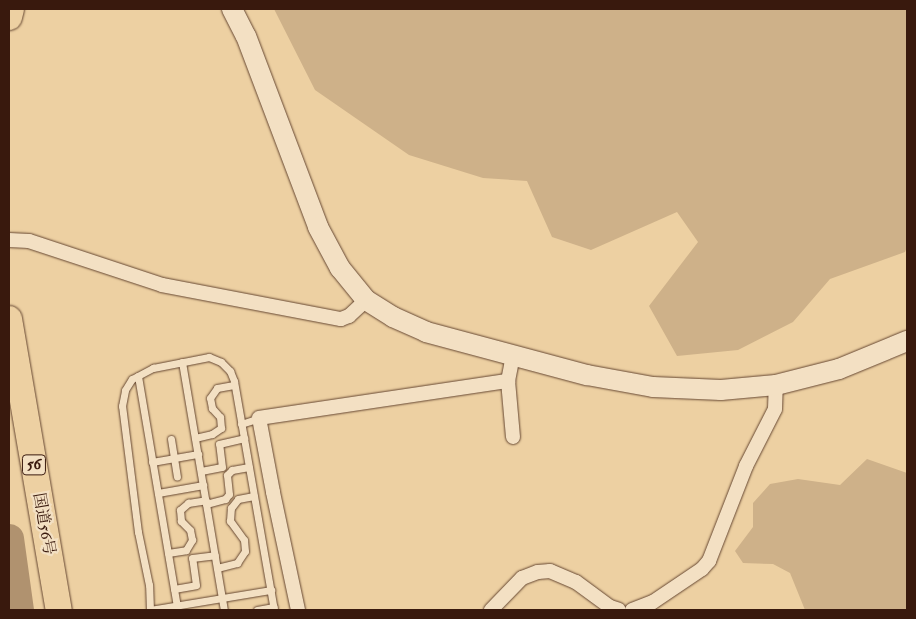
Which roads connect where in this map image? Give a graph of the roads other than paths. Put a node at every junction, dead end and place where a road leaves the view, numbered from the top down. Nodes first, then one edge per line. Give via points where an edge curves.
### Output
1 (11, 9) edge
2 (232, 9) edge
3 (9, 17) edge
4 (9, 240) edge
5 (366, 300) junction
6 (9, 319) edge
7 (907, 342) edge
8 (513, 355) junction
9 (182, 362) junction
10 (138, 376) junction
11 (508, 381) junction
12 (234, 385) junction
13 (776, 385) junction
14 (259, 418) junction
15 (241, 424) junction
16 (513, 437) dead end
17 (195, 438) junction
18 (244, 438) junction
19 (171, 439) dead end
20 (198, 454) junction
21 (174, 458) junction
22 (152, 462) junction
23 (249, 466) junction
24 (200, 471) junction
25 (177, 477) dead end
26 (203, 484) junction
27 (158, 493) junction
28 (254, 496) junction
29 (206, 502) junction
30 (168, 553) junction
31 (215, 555) junction
32 (217, 568) junction
33 (174, 590) junction
34 (271, 590) junction
35 (222, 598) junction
36 (177, 606) junction
37 (159, 609) edge
38 (274, 609) edge
39 (59, 610) edge
40 (150, 610) edge
41 (224, 610) edge
42 (258, 610) edge
43 (298, 610) edge
44 (491, 610) edge
45 (619, 610) edge
46 (632, 610) edge

1 - 3 highway
2 - 5 street via 246,36 318,227 340,268
4 - 5 street via 29,241 162,285 341,319
5 - 8 street via 426,332
6 - 39 highway, 国道56号 / 56
7 - 13 street via 839,369
8 - 11 street
8 - 13 street via 587,375 653,387 721,390
9 - 10 lane via 153,368
9 - 12 lane via 209,356 230,371
9 - 17 lane
10 - 22 lane
10 - 40 lane via 125,390 122,406
11 - 14 street
11 - 16 street
12 - 15 lane
12 - 17 lane via 218,388 210,398 212,408 220,417 221,428
13 - 46 street via 775,409 746,466 708,561 702,569 652,602
14 - 15 lane
14 - 43 street
15 - 18 lane
17 - 20 lane
18 - 23 lane
18 - 24 lane via 219,444 222,467
19 - 21 lane
20 - 21 lane
20 - 24 lane
21 - 22 lane
21 - 25 lane
22 - 27 lane
23 - 28 lane
23 - 29 lane via 232,470 227,475 229,494 225,499
24 - 26 lane
26 - 27 lane
26 - 29 lane
27 - 30 lane
28 - 32 lane via 238,499 231,508 230,521 244,540 245,551 237,563
28 - 34 lane
29 - 30 lane via 188,503 180,510 181,521 190,530 192,540 186,550
29 - 31 lane
30 - 33 lane
31 - 32 lane
31 - 33 lane via 192,558 196,585
32 - 35 lane
33 - 36 lane
34 - 35 lane
34 - 38 lane
35 - 36 lane
35 - 41 lane
36 - 37 lane
37 - 40 lane
38 - 42 lane
44 - 45 street via 522,578 550,571 576,582

